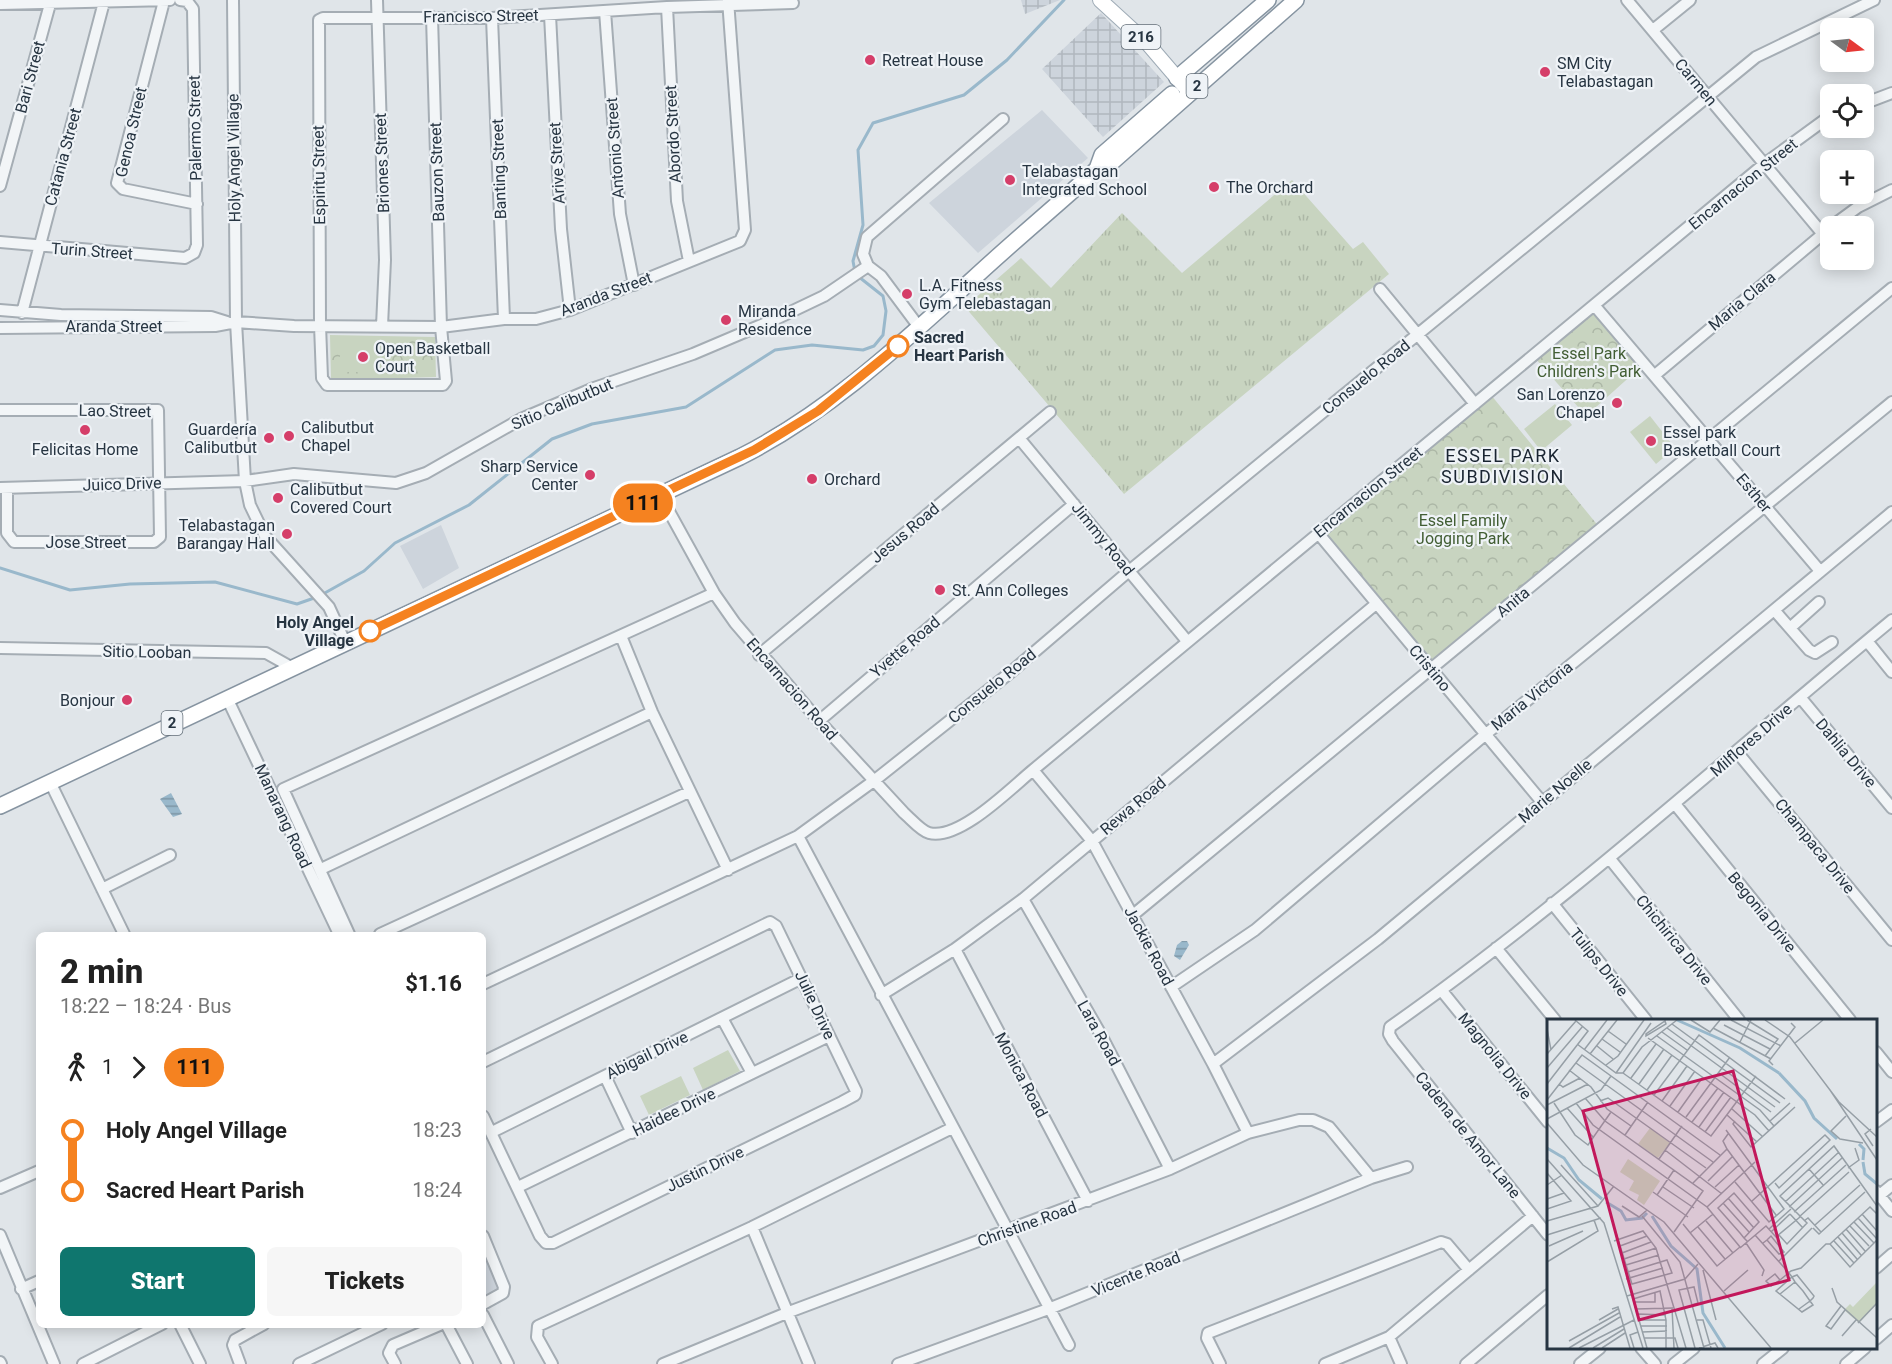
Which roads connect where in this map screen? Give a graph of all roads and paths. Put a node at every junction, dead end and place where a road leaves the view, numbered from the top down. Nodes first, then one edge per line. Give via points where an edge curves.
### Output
1 (178, 0) edge
2 (233, 0) edge
3 (377, 0) edge
4 (1100, 0) edge
5 (1268, 0) edge
6 (1281, 0) edge
7 (1296, 0) edge
8 (1627, 0) edge
9 (1690, 0) edge
10 (1874, 0) edge
11 (164, 1) edge
12 (104, 2) junction
13 (728, 2) edge
14 (793, 3) dead end
15 (0, 4) edge
16 (50, 4) junction
17 (667, 7) junction
18 (605, 11) junction
19 (550, 15) junction
20 (378, 17) junction
21 (432, 17) junction
22 (492, 18) junction
23 (317, 25) joint
24 (1653, 30) junction
25 (1183, 85) junction
26 (1892, 93) edge
27 (1708, 96) junction
28 (1874, 100) edge
29 (1003, 119) dead end
30 (1820, 123) edge
31 (1764, 165) junction
32 (0, 186) edge
33 (1892, 190) edge
34 (197, 204) junction
35 (1846, 216) edge
36 (1820, 221) edge
37 (1820, 236) edge
38 (0, 242) edge
39 (39, 247) junction
40 (185, 258) joint
41 (689, 261) junction
42 (865, 268) junction
43 (634, 285) junction
44 (1892, 288) edge
45 (1380, 289) dead end
46 (1594, 305) junction
47 (0, 310) edge
48 (570, 310) junction
49 (22, 313) junction
50 (504, 319) junction
51 (232, 322) junction
52 (320, 325) junction
53 (382, 326) junction
54 (29, 327) junction
55 (441, 327) junction
56 (919, 327) junction
57 (0, 328) edge
58 (1419, 334) junction
59 (1655, 375) junction
60 (1892, 402) edge
61 (1475, 404) junction
62 (0, 410) edge
63 (1050, 412) dead end
64 (1019, 438) junction
65 (1710, 441) junction
66 (245, 481) junction
67 (161, 483) junction
68 (3, 488) edge
69 (660, 495) junction
70 (1074, 504) junction
71 (1765, 507) junction
72 (1892, 512) edge
73 (1318, 533) junction
74 (1129, 571) junction
75 (1820, 571) junction
76 (714, 593) junction
77 (1819, 602) dead end
78 (1376, 604) junction
79 (1775, 610) junction
80 (1892, 620) edge
81 (1790, 628) junction
82 (621, 636) junction
83 (1186, 641) junction
84 (1867, 641) junction
85 (345, 642) junction
86 (1832, 642) dead end
87 (0, 648) edge
88 (759, 655) junction
89 (291, 667) junction
90 (1431, 669) junction
91 (1892, 672) edge
92 (1800, 697) junction
93 (226, 698) junction
94 (652, 711) junction
95 (819, 721) junction
96 (1486, 734) junction
97 (1737, 752) junction
98 (1033, 770) junction
99 (875, 780) junction
100 (50, 782) junction
101 (689, 792) junction
102 (1542, 802) junction
103 (1675, 804) junction
104 (0, 806) edge
105 (1892, 808) edge
106 (963, 826) joint
107 (798, 836) junction
108 (1092, 841) junction
109 (170, 855) dead end
110 (1610, 859) junction
111 (321, 869) junction
112 (728, 870) junction
113 (102, 889) junction
114 (1023, 899) junction
115 (1552, 903) junction
116 (1133, 915) junction
117 (123, 932) edge
118 (338, 932) edge
119 (348, 932) edge
120 (384, 932) edge
121 (1892, 940) edge
122 (1496, 948) junction
123 (955, 949) junction
124 (802, 978) junction
125 (486, 983) edge
126 (1171, 987) junction
127 (1442, 991) junction
128 (881, 995) junction
129 (722, 1018) junction
130 (1554, 1019) edge
131 (1645, 1019) edge
132 (1738, 1019) edge
133 (1849, 1019) edge
134 (1389, 1034) joint
135 (829, 1036) junction
136 (1877, 1054) edge
137 (486, 1061) edge
138 (1213, 1064) junction
139 (1892, 1072) edge
140 (752, 1073) junction
141 (605, 1076) junction
142 (856, 1087) joint
143 (1892, 1110) edge
144 (486, 1121) edge
145 (1547, 1121) edge
146 (1877, 1121) edge
147 (952, 1128) junction
148 (492, 1132) junction
149 (632, 1133) junction
150 (1248, 1133) junction
151 (1407, 1167) dead end
152 (1170, 1169) junction
153 (36, 1172) edge
154 (1371, 1178) junction
155 (1892, 1185) edge
156 (518, 1187) junction
157 (0, 1188) edge
158 (1877, 1195) edge
159 (1088, 1201) junction
160 (1892, 1211) edge
161 (1533, 1216) junction
162 (752, 1227) junction
163 (1008, 1230) junction
164 (1547, 1234) edge
165 (0, 1235) edge
166 (486, 1244) edge
167 (1892, 1254) edge
168 (1877, 1267) edge
169 (1469, 1270) junction
170 (36, 1282) edge
171 (21, 1289) junction
172 (1547, 1295) edge
173 (486, 1302) edge
174 (1051, 1308) junction
175 (789, 1312) junction
176 (486, 1321) edge
177 (36, 1323) edge
178 (1892, 1325) edge
179 (38, 1328) edge
180 (154, 1328) edge
181 (182, 1328) edge
182 (257, 1328) edge
183 (374, 1328) edge
184 (434, 1328) edge
185 (446, 1328) edge
186 (1389, 1337) junction
187 (1877, 1337) edge
188 (1069, 1345) dead end
189 (1598, 1349) edge
190 (1643, 1349) edge
191 (1692, 1349) edge
192 (1781, 1349) edge
193 (1863, 1349) edge
194 (54, 1364) edge
195 (83, 1364) edge
196 (200, 1364) edge
197 (240, 1364) edge
198 (298, 1364) edge
199 (394, 1364) edge
200 (467, 1364) edge
201 (508, 1364) edge
202 (552, 1364) edge
203 (663, 1364) edge
204 (809, 1364) edge
205 (898, 1364) edge
206 (1220, 1364) edge
207 (1325, 1364) edge
208 (1401, 1364) edge
209 (1466, 1364) edge
210 (1580, 1364) edge
211 (1655, 1364) edge
212 (1674, 1364) edge
213 (1763, 1364) edge
214 (1846, 1364) edge

1 - 11 street
1 - 34 street, Palermo Street via 187,1 193,9
2 - 51 street, Holy Angel Village
3 - 20 street, Briones Street
4 - 25 main road, 216 via 1148,44
5 - 25 highway
6 - 25 highway, 2
7 - 25 highway, 2
8 - 24 street, Carmen
9 - 24 street
10 - 27 street, Consuelo Road via 1756,57
11 - 12 street
11 - 34 street, Genoa Street via 117,183 123,189
12 - 16 street
12 - 39 street, Catania Street
13 - 14 street, Francisco Street
13 - 17 street, Francisco Street
13 - 41 street, Aranda Street via 746,230 740,241
15 - 16 street
16 - 32 street, Bari Street
17 - 18 street, Francisco Street
17 - 41 street, Abordo Street via 676,191
18 - 19 street, Francisco Street
18 - 43 street, Antonio Street via 620,214
19 - 22 street, Francisco Street
19 - 48 street, Arive Street via 561,229
20 - 21 street, Francisco Street
20 - 23 street, Francisco Street via 323,18
20 - 53 street, Briones Street via 385,260
21 - 22 street, Francisco Street
21 - 55 street, Bauzon Street
22 - 50 street, Banting Street
23 - 52 street, Espiritu Street
24 - 27 street, Carmen
25 - 56 highway, 2 via 1112,162 1096,169
26 - 28 street
27 - 31 street, Carmen
27 - 58 street, Consuelo Road
29 - 42 street via 867,237 863,248
30 - 31 street, Encarnacion Street
31 - 36 street, Carmen
31 - 46 street, Encarnacion Street
33 - 35 street, Maria Clara
34 - 40 street, Palermo Street via 197,245 195,253
37 - 59 street, Maria Clara
38 - 39 street, Turin Street
39 - 40 street, Turin Street
39 - 49 street, Catania Street
41 - 43 street, Aranda Street
42 - 56 street via 881,276
42 - 66 street, Sitio Calibutbut via 824,296 778,318 521,419 465,453 396,483 294,474
43 - 48 street, Aranda Street
44 - 65 street, Anita
45 - 58 street
46 - 59 street, Esther
46 - 61 street, Encarnacion Street
47 - 49 street, Aranda Street
48 - 50 street, Aranda Street via 536,319
49 - 51 street, Aranda Street via 211,317
49 - 54 street
50 - 55 street, Aranda Street
51 - 52 street, Aranda Street
51 - 54 street, Aranda Street via 210,326
51 - 66 street, Holy Angel Village
52 - 53 street, Aranda Street
52 - 55 street, Bauzon Street via 322,378 327,385 443,385 447,375
53 - 55 street, Aranda Street
54 - 57 street, Aranda Street
56 - 69 highway, 2 via 818,411 754,450
58 - 61 street
58 - 74 street, Consuelo Road
59 - 65 street, Esther
60 - 71 street, Maria Victoria
61 - 73 street, Encarnacion Street
62 - 67 street, Lao Street via 158,410
63 - 64 street, Jesus Road
64 - 70 street, Jimmy Road
64 - 88 street, Jesus Road
65 - 71 street, Esther
65 - 90 street, Anita
66 - 67 street, Juico Drive
66 - 85 street, Holy Angel Village via 250,505 265,536 330,607
67 - 68 street, Juico Drive
67 - 68 street, Jose Street via 160,537 154,542 14,542 7,533
69 - 76 street, Encarnacion Road
69 - 85 highway, 2
70 - 74 street, Jimmy Road
70 - 95 street, Yvette Road
71 - 75 street, Esther
71 - 96 street, Maria Victoria
72 - 75 street, Marie Noelle
73 - 78 street, Cristino
73 - 83 street, Encarnacion Street
74 - 83 street, Jimmy Road
74 - 99 street, Consuelo Road via 1011,672
75 - 79 street, Marie Noelle
76 - 82 street
76 - 88 street, Encarnacion Road
77 - 81 street
78 - 90 street, Cristino
78 - 108 street, Rewa Road
79 - 81 street
79 - 102 street, Marie Noelle
80 - 84 street, Milflores Drive
81 - 86 street via 1815,653
82 - 94 street
82 - 111 street via 283,789
83 - 98 street, Encarnacion Street
84 - 91 street
84 - 92 street, Milflores Drive
85 - 89 highway, 2
87 - 89 street, Sitio Looban via 266,653
88 - 95 street, Encarnacion Road
89 - 93 highway, 2
90 - 96 street, Cristino
90 - 116 street, Anita
92 - 97 street, Milflores Drive
92 - 105 street, Dahlia Drive
93 - 100 highway, 2
93 - 118 street, Manarang Road
94 - 101 street
94 - 111 street
95 - 99 street, Encarnacion Road
96 - 102 street, Cristino
96 - 126 street, Maria Victoria via 1255,930
97 - 103 street, Milflores Drive
97 - 121 street, Champaca Drive
98 - 106 street, Encarnacion Street
98 - 108 street, Jackie Road
99 - 106 street, Encarnacion Road via 927,833 945,835
99 - 107 street, Consuelo Road
100 - 104 highway, 2
100 - 113 street
101 - 112 street
101 - 120 street
102 - 138 street, Marie Noelle via 1378,939
103 - 110 street, Milflores Drive
103 - 133 street, Begonia Drive
107 - 112 street, Consuelo Road
107 - 128 street
108 - 114 street, Rewa Road
108 - 116 street, Jackie Road
109 - 113 street
110 - 115 street, Milflores Drive
110 - 132 street, Chichirica Drive
111 - 119 street
112 - 125 street, Consuelo Road
113 - 117 street
114 - 123 street, Rewa Road
114 - 152 street, Lara Road via 1100,1033
115 - 122 street, Milflores Drive
115 - 131 street, Tulips Drive
116 - 126 street, Jackie Road
122 - 127 street, Milflores Drive
122 - 130 street
123 - 128 street, Rewa Road
123 - 159 street, Monica Road
124 - 129 street, Abigail Drive
124 - 135 street, Julie Drive
124 - 137 street, Julie Drive via 774,923
126 - 138 street, Jackie Road
127 - 134 street, Milflores Drive via 1390,1027
127 - 145 street, Magnolia Drive
128 - 147 street
129 - 140 street
129 - 141 street, Abigail Drive
134 - 161 street, Cadena de Amor Lane
135 - 140 street, Haidee Drive
135 - 142 street, Julie Drive
136 - 139 street
138 - 150 street, Jackie Road
140 - 149 street, Haidee Drive
141 - 148 street, Abigail Drive
141 - 149 street
142 - 156 street, Justin Drive via 855,1095 842,1102 553,1243 540,1236
143 - 146 street
144 - 148 street
147 - 162 street
147 - 163 street
148 - 156 street
149 - 156 street, Haidee Drive
150 - 152 street, Christine Road
150 - 154 street, Christine Road via 1299,1120 1321,1122
151 - 154 street, Vicente Road
152 - 159 street, Christine Road
153 - 157 street
154 - 174 street, Vicente Road
155 - 158 street
158 - 160 street
159 - 163 street, Christine Road
161 - 164 street, Cadena de Amor Lane
161 - 169 street
162 - 175 street
162 - 202 street via 538,1326 537,1337
163 - 174 street
163 - 175 street, Christine Road
165 - 171 street
166 - 173 street via 504,1291
167 - 168 street
169 - 186 street
169 - 206 street via 1441,1242 1208,1333
170 - 171 street
171 - 177 street
172 - 209 street
174 - 188 street
174 - 205 street, Vicente Road
175 - 203 street, Christine Road
175 - 204 street
176 - 201 street
178 - 187 street
179 - 194 street
180 - 195 street
181 - 196 street
182 - 197 street via 235,1340
183 - 198 street
184 - 199 street via 393,1345 390,1353
185 - 200 street
186 - 207 street
186 - 208 street
189 - 210 street
190 - 211 street
191 - 212 street
192 - 213 street
193 - 214 street

